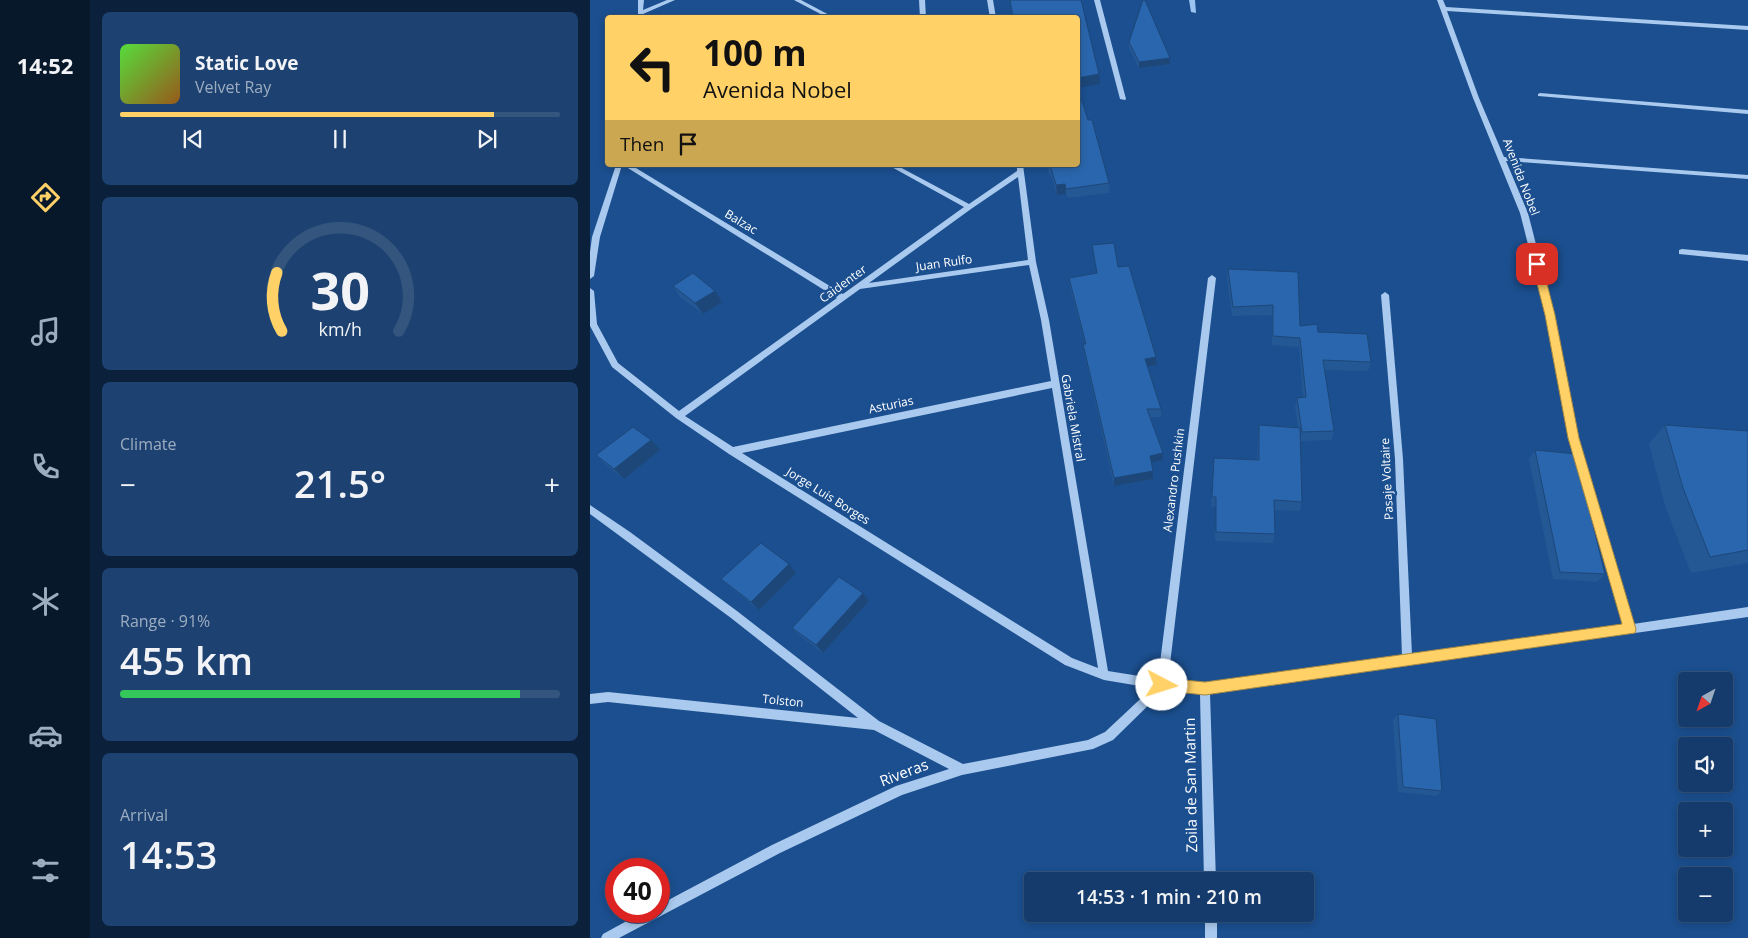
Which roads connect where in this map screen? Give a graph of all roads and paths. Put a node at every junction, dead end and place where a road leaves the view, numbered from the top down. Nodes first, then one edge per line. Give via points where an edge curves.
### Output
1 (641, 0) edge
2 (672, 0) edge
3 (797, 0) edge
4 (922, 0) edge
5 (990, 0) edge
6 (1097, 0) edge
7 (1440, 0) edge
8 (1444, 9) junction
9 (640, 15) edge
10 (827, 15) edge
11 (923, 15) edge
12 (992, 15) edge
13 (1748, 28) edge
14 (1540, 95) dead end
15 (1123, 100) dead end
16 (1748, 112) edge
17 (1502, 160) junction
18 (618, 167) edge
19 (629, 167) edge
20 (895, 167) edge
21 (1020, 169) edge
22 (1748, 177) edge
23 (969, 207) junction
24 (1682, 252) dead end
25 (1748, 258) edge
26 (1032, 262) junction
27 (590, 276) edge
28 (1212, 278) dead end
29 (859, 287) junction
30 (590, 291) edge
31 (1385, 295) dead end
32 (844, 298) junction
33 (1054, 384) junction
34 (679, 416) junction
35 (732, 451) junction
36 (590, 509) edge
37 (1748, 612) edge
38 (1630, 629) junction
39 (1407, 661) junction
40 (1104, 675) junction
41 (1162, 685) junction
42 (1205, 689) junction
43 (590, 699) edge
44 (875, 725) junction
45 (962, 770) junction
46 (1210, 872) edge
47 (670, 905) edge
48 (1211, 922) edge
49 (635, 923) edge
50 (607, 938) edge
51 (1211, 938) edge

1 - 9 street
2 - 9 street
3 - 10 street
4 - 11 street
5 - 12 street
6 - 15 street
7 - 8 street, Avenida Nobel
8 - 13 street
8 - 17 street, Avenida Nobel
14 - 16 street
17 - 22 street
17 - 38 street, Avenida Nobel via 1524,213 1550,315 1573,438
18 - 27 street via 596,237
19 - 32 street, Balzac
20 - 23 street
21 - 23 street, Caidenter
21 - 26 street, Gabriela Mistral
23 - 29 street, Caidenter
24 - 25 street
26 - 29 street, Juan Rulfo
26 - 33 street, Gabriela Mistral
28 - 41 street, Alexandro Pushkin
29 - 32 street, Caidenter
30 - 34 street, Jorge Luis Borges via 593,324 615,365
31 - 39 street, Pasaje Voltaire via 1399,460
32 - 34 street, Caidenter
33 - 35 street, Asturias
33 - 40 street, Gabriela Mistral
34 - 35 street, Jorge Luis Borges
35 - 40 street, Jorge Luis Borges via 1069,662
36 - 44 street via 791,656
37 - 38 street, Jorge Luis Borges
38 - 39 street, Jorge Luis Borges
39 - 42 street, Jorge Luis Borges
40 - 41 street, Jorge Luis Borges
41 - 42 street, Jorge Luis Borges
41 - 45 street, Riveras via 1109,736 1089,745
42 - 46 street, Zoila de San Martin
43 - 44 street, Tolston via 608,696
44 - 45 street, Tolston
45 - 47 street, Riveras via 900,790 776,849
48 - 51 street
49 - 50 street, Riveras

